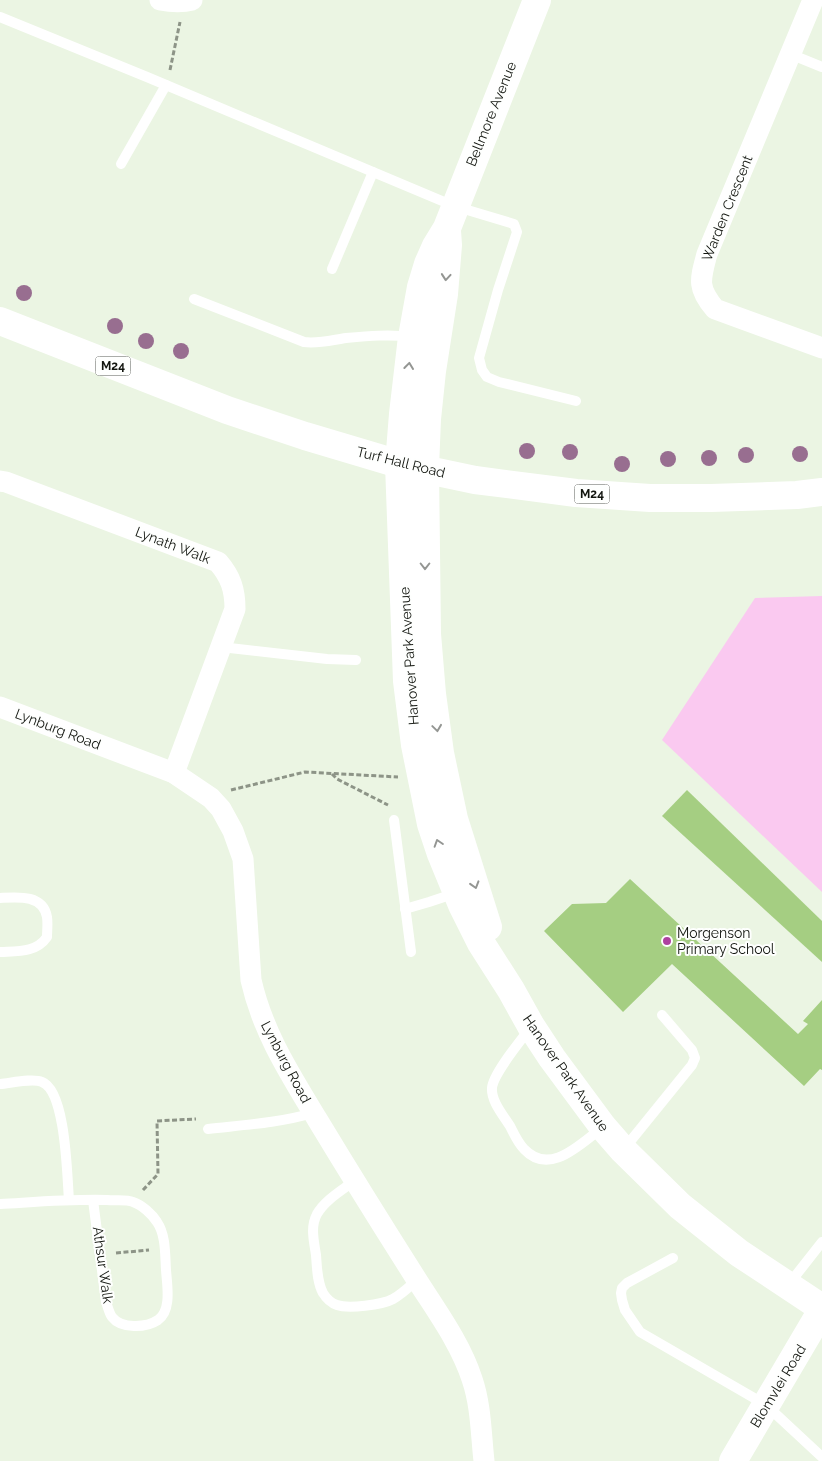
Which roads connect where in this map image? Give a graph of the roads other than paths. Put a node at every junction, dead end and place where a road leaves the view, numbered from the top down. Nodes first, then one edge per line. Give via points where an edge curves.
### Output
1 (160, 0) edge
2 (537, 0) edge
3 (813, 0) edge
4 (188, 1) edge
5 (0, 17) edge
6 (790, 54) junction
7 (822, 68) edge
8 (166, 85) junction
9 (121, 164) dead end
10 (373, 172) junction
11 (450, 217) junction
12 (332, 269) dead end
13 (194, 299) dead end
14 (0, 321) edge
15 (412, 337) junction
16 (822, 348) edge
17 (576, 401) dead end
18 (412, 466) junction
19 (0, 481) edge
20 (822, 492) edge
21 (221, 647) junction
22 (356, 660) dead end
23 (0, 707) edge
24 (174, 773) junction
25 (394, 820) dead end
26 (456, 892) junction
27 (0, 898) edge
28 (405, 909) junction
29 (0, 952) edge
30 (410, 952) dead end
31 (505, 980) junction
32 (662, 1016) dead end
33 (531, 1026) junction
34 (0, 1084) edge
35 (313, 1113) junction
36 (603, 1127) junction
37 (208, 1129) road end
38 (623, 1150) junction
39 (354, 1181) junction
40 (69, 1200) junction
41 (94, 1200) junction
42 (0, 1204) edge
43 (822, 1242) edge
44 (672, 1258) dead end
45 (416, 1280) junction
46 (788, 1285) junction
47 (822, 1309) edge
48 (766, 1405) junction
49 (822, 1457) edge
50 (484, 1461) edge
51 (733, 1461) edge

1 - 4 street
2 - 11 street, Bellmore Avenue
3 - 6 street, Warden Crescent
5 - 8 lane
6 - 7 lane
6 - 16 street, Warden Crescent via 707,254 701,289 715,309
8 - 9 lane
8 - 10 lane
10 - 11 lane
10 - 12 lane
11 - 15 street, Bellmore Avenue via 428,264
11 - 17 lane via 514,224 517,230 483,342 479,358 482,370 487,377 499,382
11 -> 18 street, Bellmore Avenue via 445,286 427,419
13 - 15 lane via 304,342 364,336
14 - 18 street, Turf Hall Road / M24 via 227,410
18 -> 15 street, Bellmore Avenue via 403,414
18 - 20 street, Turf Hall Road / M24 via 484,481 576,493 650,498
26 -> 18 street, Hanover Park Avenue via 431,824 415,744 407,681
18 -> 31 street, Hanover Park Avenue via 440,753 454,819
19 - 21 street, Lynath Walk via 218,562 232,582 235,593 235,609
21 - 22 lane
21 - 24 street, Lynath Walk
23 - 24 street, Lynburg Road
24 - 35 street, Lynburg Road via 211,798 234,831 243,859 250,980 254,995 282,1062
25 - 28 lane
26 - 28 lane
26 - 31 street, Hanover Park Avenue via 481,943
27 - 29 lane via 34,900 41,904 48,920 47,937 39,945
28 - 30 lane
31 - 33 street, Hanover Park Avenue
32 - 38 lane via 692,1050 695,1058
33 - 36 street, Hanover Park Avenue
33 - 36 lane via 495,1077 492,1088 492,1097 522,1148 531,1156 547,1160 561,1158
34 - 40 lane via 36,1080 44,1082 56,1097 63,1125
35 - 37 lane
35 - 39 street, Lynburg Road
36 - 38 street, Hanover Park Avenue
38 - 46 street, Hanover Park Avenue via 680,1206 739,1253
39 - 45 street, Lynburg Road
39 - 45 lane via 324,1204 313,1224 323,1293 336,1305 377,1304 394,1298
40 - 41 lane
40 - 42 lane
41 - 41 lane, Athsur Walk via 131,1201 157,1222 165,1249 167,1304 163,1317 154,1323 134,1326 112,1316 106,1302
43 - 46 lane
44 - 48 lane via 622,1288 625,1310 640,1332
45 - 50 street, Lynburg Road via 442,1318 472,1379
46 - 47 street, Hanover Park Avenue
47 - 48 street, Blomvlei Road
48 - 49 lane
48 - 51 street, Blomvlei Road

